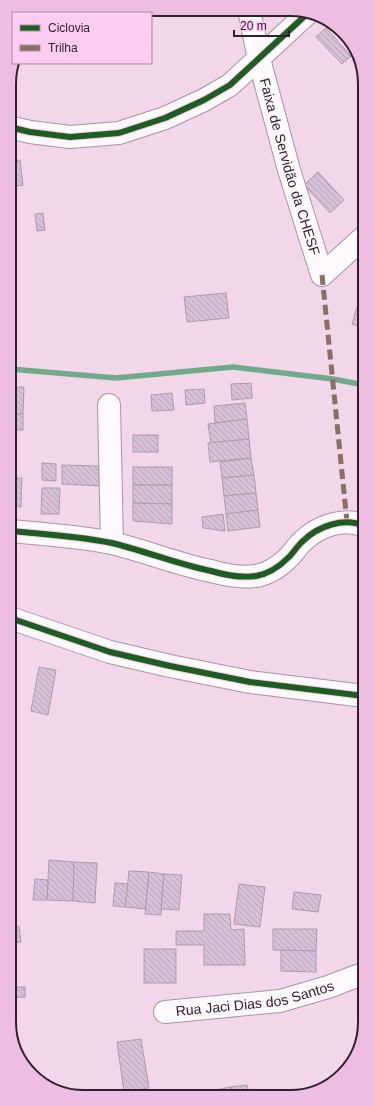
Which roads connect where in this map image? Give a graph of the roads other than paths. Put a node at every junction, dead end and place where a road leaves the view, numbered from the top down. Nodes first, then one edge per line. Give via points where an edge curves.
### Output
1 (250, 16) edge
2 (304, 17) edge
3 (259, 59) junction
4 (16, 129) edge
5 (358, 242) edge
6 (109, 405) dead end
7 (358, 525) edge
8 (16, 531) edge
9 (112, 543) junction
10 (16, 620) edge
11 (358, 695) edge
12 (358, 976) edge
13 (165, 1012) dead end

1 - 3 street, Faixa de Servidão da CHESF
2 - 3 street
3 - 4 street via 230,84 204,100 165,118 118,133 70,136
3 - 5 street, Faixa de Servidão da CHESF via 288,170 322,275
6 - 9 street
7 - 9 street via 347,522 320,529 303,540 289,557 273,570 256,576 231,576 200,569
8 - 9 street via 56,534
10 - 11 street via 110,652 162,664 250,682
12 - 13 street, Rua Jaci Dias dos Santos via 280,1001

